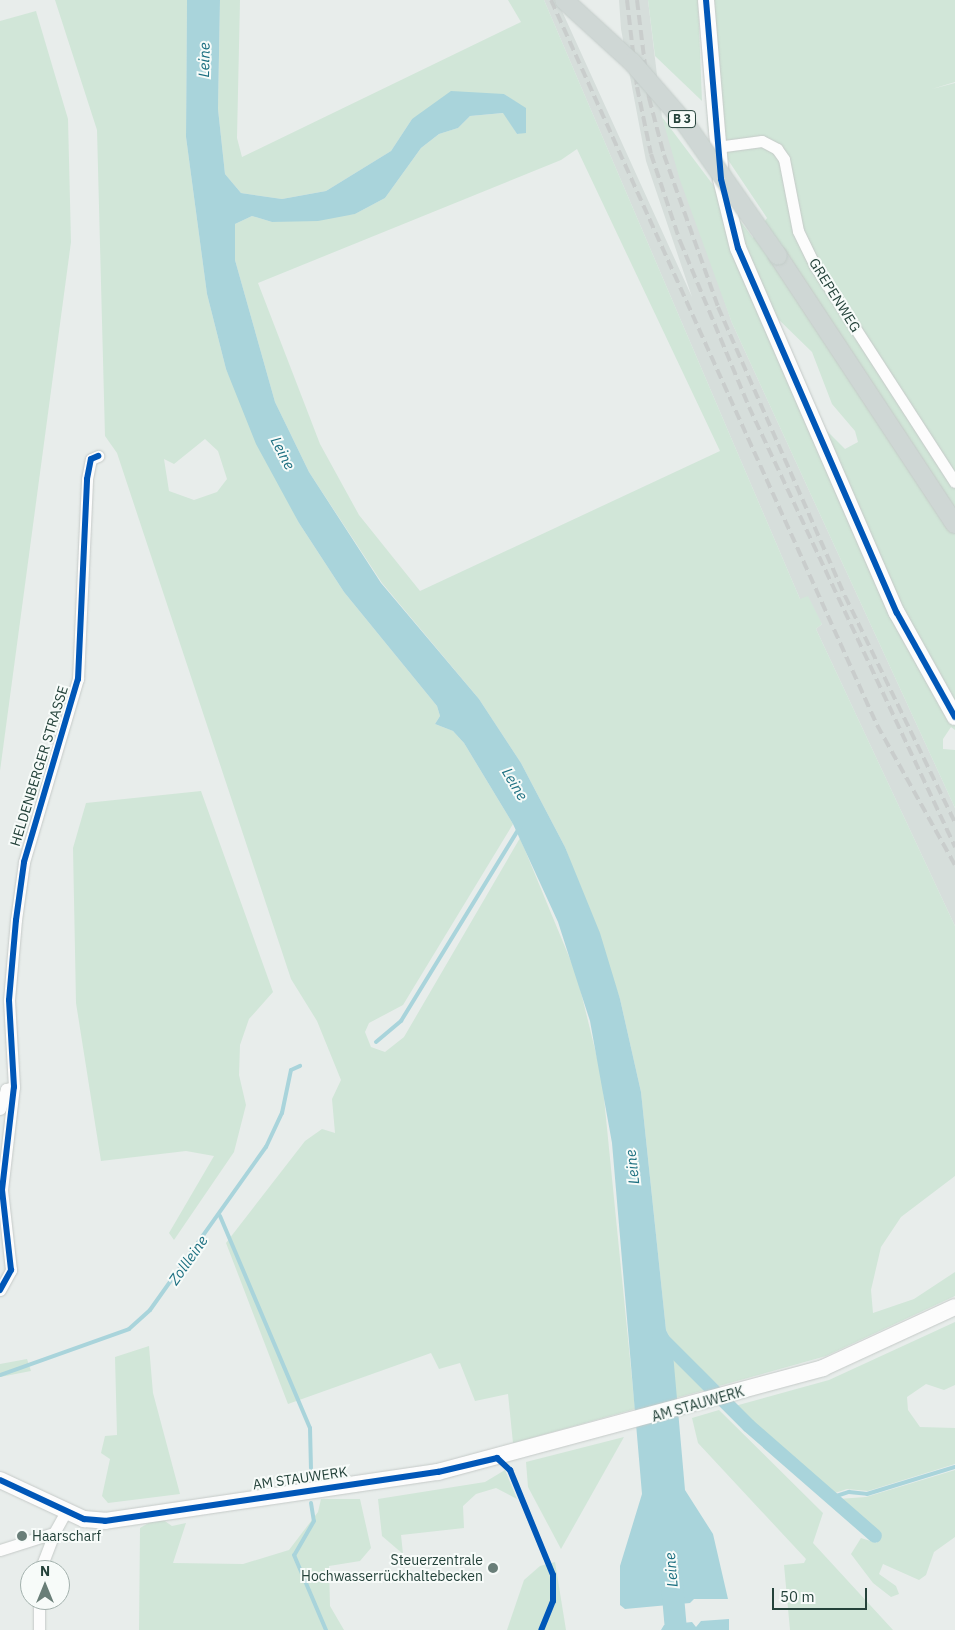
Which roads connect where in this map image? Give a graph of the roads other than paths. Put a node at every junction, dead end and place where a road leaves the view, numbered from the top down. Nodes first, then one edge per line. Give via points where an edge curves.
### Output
1 (564, 0) edge
2 (706, 0) edge
3 (717, 146) junction
4 (98, 456) dead end
5 (955, 482) edge
6 (955, 524) edge
7 (955, 717) edge
8 (14, 1087) junction
9 (0, 1109) edge
10 (0, 1290) edge
11 (955, 1307) edge
12 (0, 1480) edge
13 (66, 1511) junction
14 (54, 1533) junction
15 (0, 1550) edge
16 (44, 1560) edge
17 (39, 1610) edge
18 (39, 1630) edge

1 - 6 main road, B 3, bridge via 632,62 685,123 778,256
2 - 3 street
3 - 5 street, GREPENWEG via 762,141 777,149 784,159 798,231 815,266
3 - 7 street via 730,223 765,318 901,621
4 - 8 street, HELDENBERGER STRASSE via 90,459 87,479 78,678 24,862 17,910 9,1000
8 - 9 street via 6,1089
8 - 10 street via 2,1190 12,1270
11 - 13 street, AM STAUWERK via 823,1368 438,1472 105,1521
12 - 13 street
13 - 14 street
14 - 15 street
14 - 16 street
17 - 18 street

